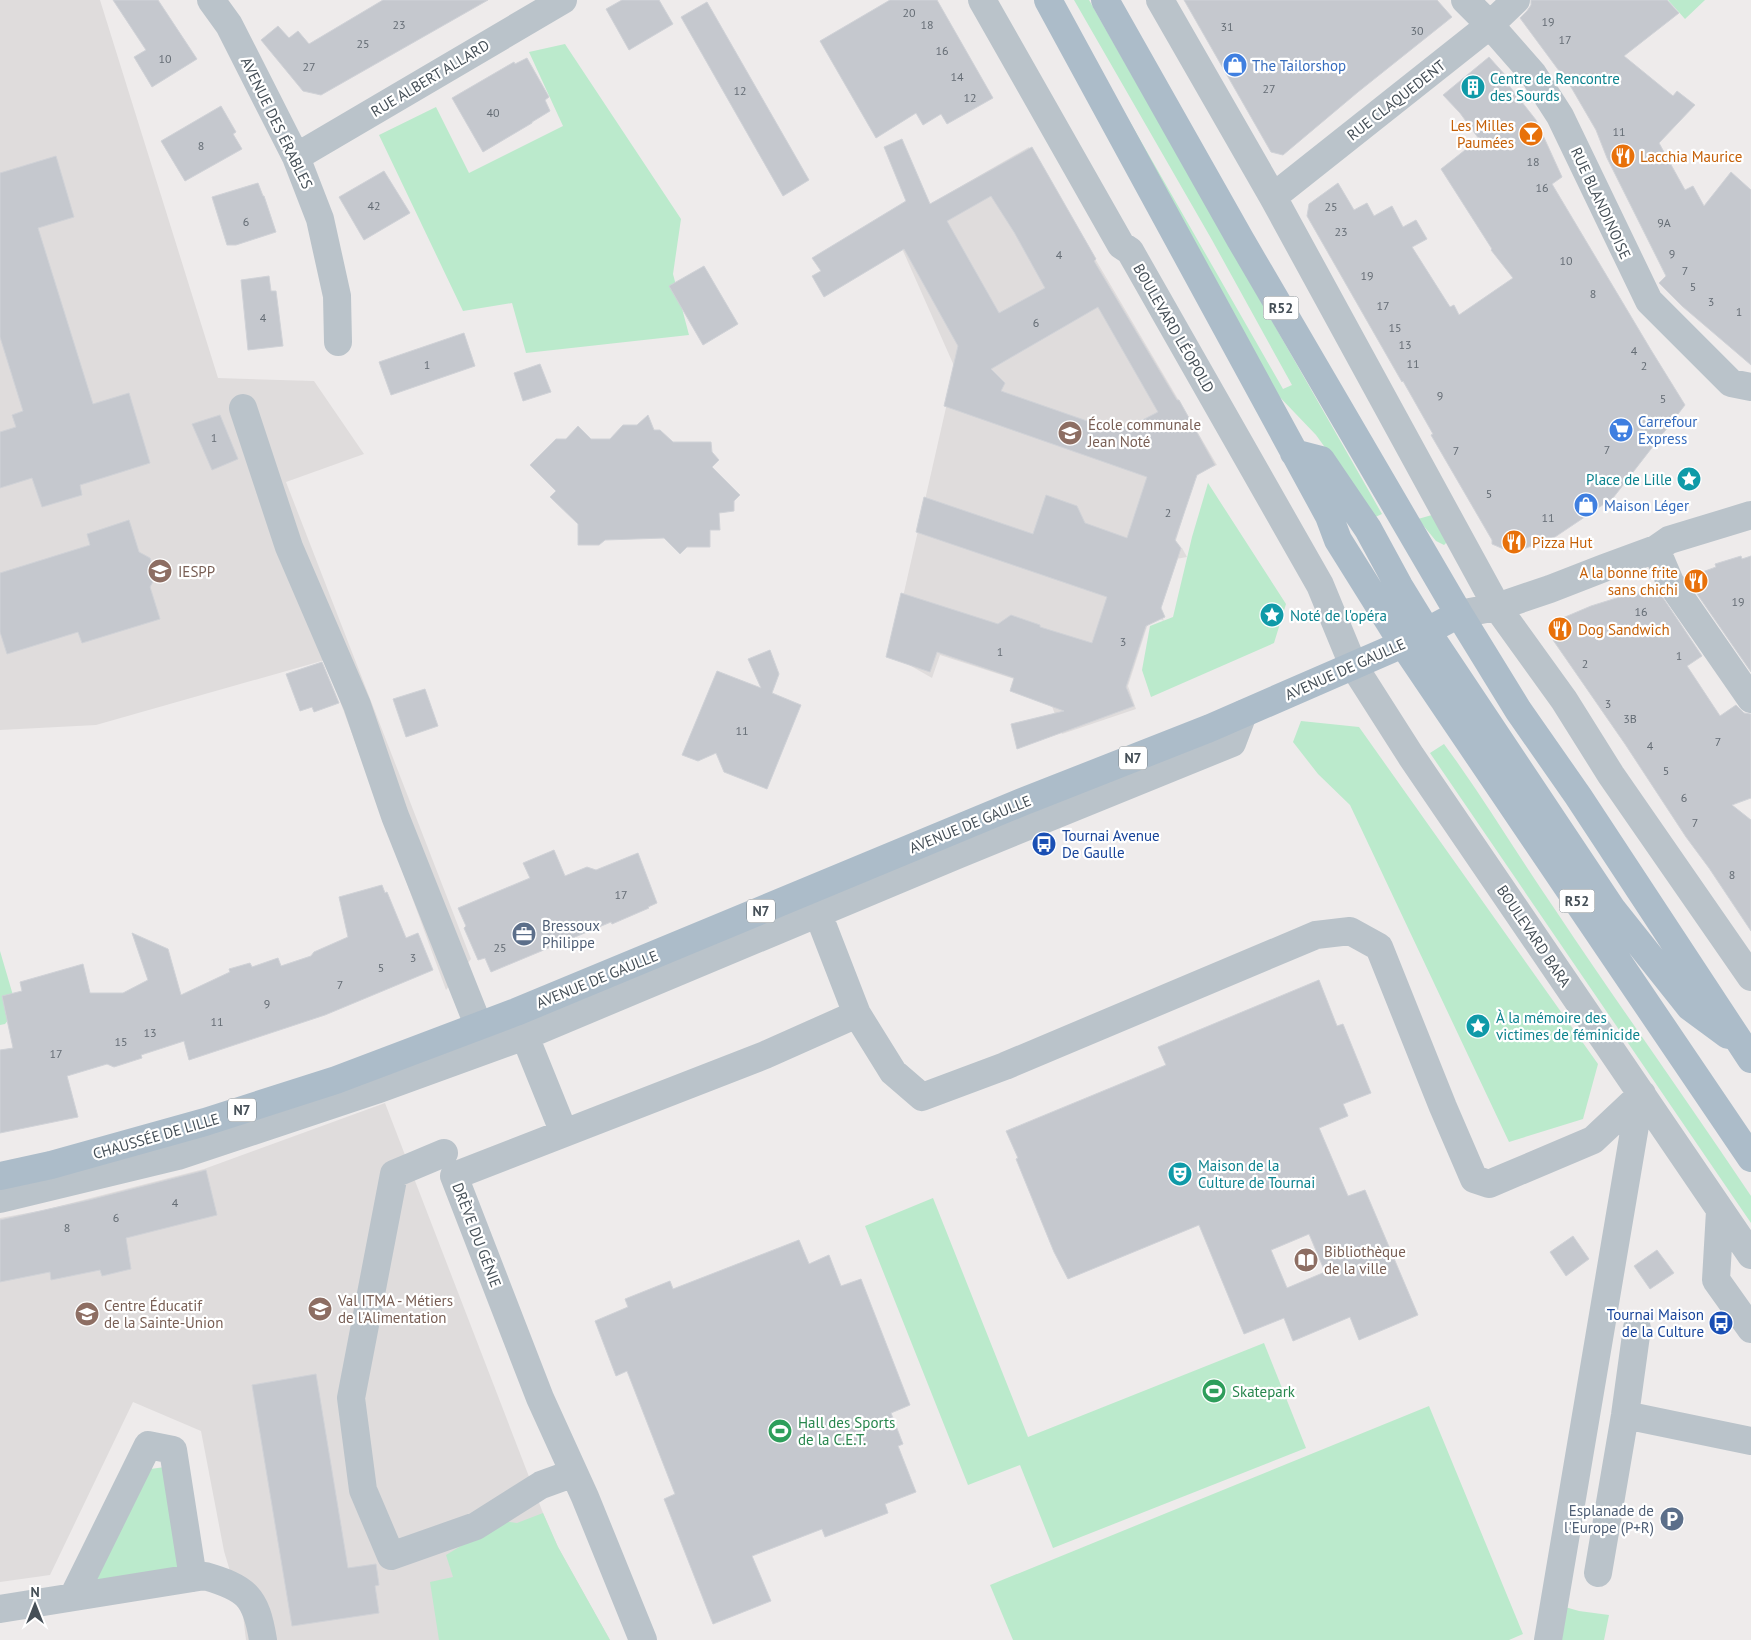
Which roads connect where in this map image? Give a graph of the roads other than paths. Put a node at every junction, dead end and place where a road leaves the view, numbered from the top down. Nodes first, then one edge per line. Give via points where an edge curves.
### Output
1 (210, 0) edge
2 (563, 0) edge
3 (982, 0) edge
4 (1048, 0) edge
5 (1105, 0) edge
6 (1160, 0) edge
7 (1466, 0) edge
8 (1516, 0) edge
9 (1490, 25) junction
10 (296, 157) junction
11 (1273, 197) junction
12 (338, 342) dead end
13 (1751, 387) edge
14 (243, 408) dead end
15 (1294, 453) junction
16 (1751, 515) edge
17 (1656, 549) junction
18 (1497, 607) junction
19 (1459, 614) junction
20 (1426, 630) junction
21 (1403, 644) junction
22 (1353, 665) junction
23 (1751, 699) edge
24 (813, 902) junction
25 (1751, 977) edge
26 (857, 1014) junction
27 (520, 1024) junction
28 (479, 1027) junction
29 (1747, 1053) edge
30 (1642, 1094) junction
31 (564, 1133) junction
32 (444, 1153) dead end
33 (1751, 1158) edge
34 (0, 1176) edge
35 (0, 1199) edge
36 (1720, 1211) junction
37 (1751, 1255) edge
38 (1637, 1328) dead end
39 (1751, 1329) edge
40 (1625, 1416) junction
41 (1751, 1441) edge
42 (574, 1473) junction
43 (1598, 1573) dead end
44 (193, 1578) junction
45 (73, 1597) junction
46 (0, 1609) edge
47 (263, 1640) edge
48 (643, 1640) edge
49 (1548, 1640) edge

1 - 10 street, AVENUE DES ÉRABLES via 228,25
2 - 10 street, RUE ALBERT ALLARD
3 - 22 street, BOULEVARD LÉOPOLD via 1121,245 1130,251 1320,585
4 - 15 main road, R52
5 - 19 main road, R52
6 - 11 street
7 - 9 street, RUE BLANDINOISE
8 - 9 street, RUE CLAQUEDENT
9 - 11 street, RUE CLAQUEDENT
9 - 13 street, RUE BLANDINOISE via 1532,74 1560,116 1649,301 1731,383
10 - 12 street, AVENUE DES ÉRABLES via 320,219 337,296
11 - 18 street
14 - 28 street via 289,547 357,705 395,816
15 - 20 main road, R52 via 1321,460 1368,529
15 - 21 main road, R52 via 1329,516 1338,540
16 - 17 street via 1669,540
17 - 18 street
17 - 23 street via 1670,582
18 - 19 street
18 - 25 street via 1564,700 1611,775
19 - 20 main road, AVENUE DE GAULLE / N7
19 - 29 main road, R52 via 1518,710
20 - 21 main road, AVENUE DE GAULLE / N7
20 - 29 main road, R52 via 1612,909 1690,1007
21 - 22 main road, AVENUE DE GAULLE / N7
21 - 33 main road, R52
22 - 24 main road, AVENUE DE GAULLE / N7 via 1243,714 1012,806
22 - 30 street, BOULEVARD BARA via 1411,756
24 - 26 street
24 - 27 main road, AVENUE DE GAULLE / N7
26 - 30 street via 893,1072 922,1096 1005,1066 1316,935 1350,931 1379,947 1474,1179 1489,1184 1593,1140
26 - 31 street, DRÈVE DU GÉNIE via 765,1055
27 - 28 main road, AVENUE DE GAULLE / N7
27 - 31 street
27 - 35 street via 376,1090 178,1156
28 - 34 main road, CHAUSSÉE DE LILLE / N7 via 336,1080 205,1122
30 - 36 street, BOULEVARD BARA
30 - 49 street
31 - 42 street, DRÈVE DU GÉNIE via 454,1176 540,1398
32 - 42 street via 394,1174 351,1398 363,1490 391,1556 476,1526 541,1485
36 - 37 street, BOULEVARD BARA
36 - 39 street via 1716,1280
38 - 40 street
40 - 41 street
40 - 43 street
42 - 48 street, DRÈVE DU GÉNIE
44 - 45 street
44 - 45 street via 173,1450 148,1445
44 - 47 street via 205,1576 228,1583 247,1594 260,1621
45 - 46 street

